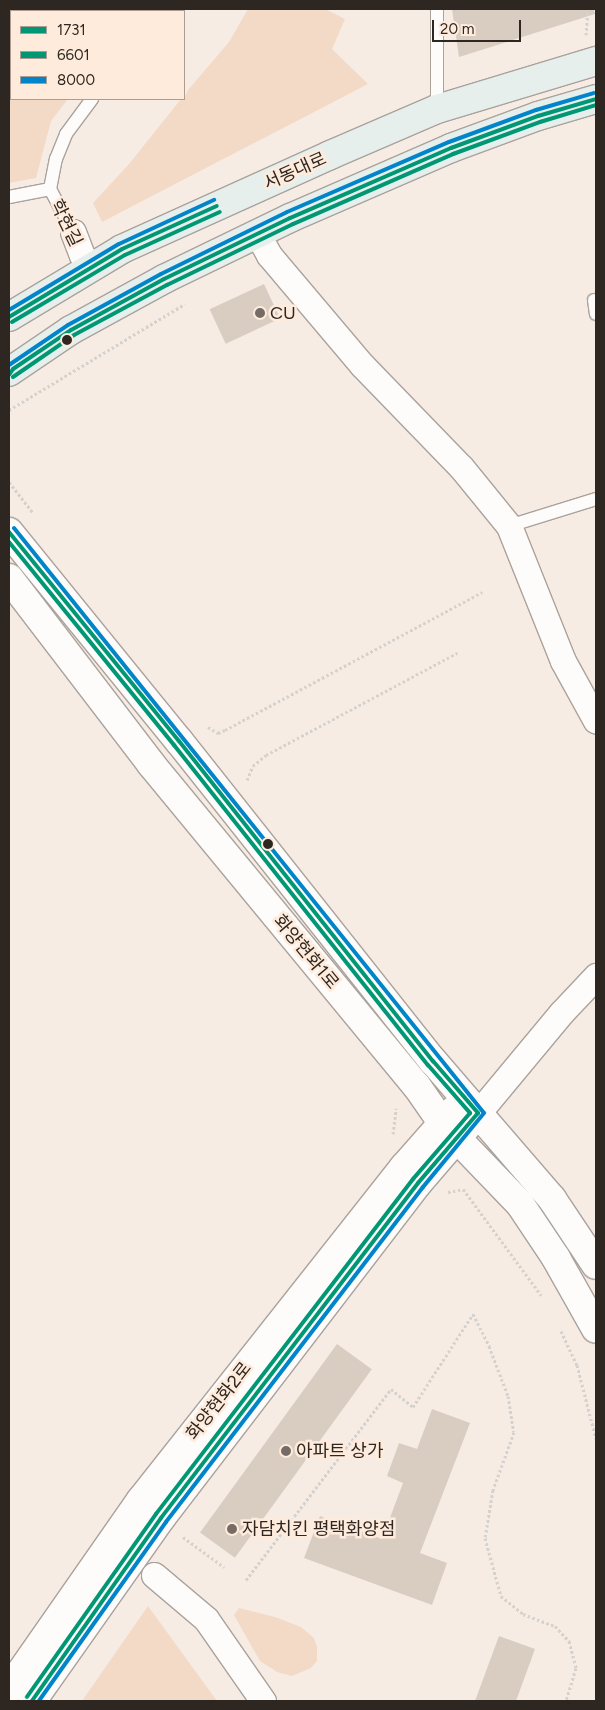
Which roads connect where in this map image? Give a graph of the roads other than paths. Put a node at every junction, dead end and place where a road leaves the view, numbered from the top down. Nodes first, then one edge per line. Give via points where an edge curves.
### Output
1 (437, 9) edge
2 (596, 61) edge
3 (596, 99) edge
4 (91, 100) edge
5 (437, 109) junction
6 (50, 189) junction
7 (9, 198) edge
8 (73, 232) joint
9 (258, 235) junction
10 (90, 267) junction
11 (594, 300) dead end
12 (596, 314) edge
13 (9, 317) edge
14 (10, 372) edge
15 (596, 499) edge
16 (509, 526) junction
17 (9, 532) edge
18 (9, 578) edge
19 (596, 721) edge
20 (596, 976) edge
21 (472, 1105) junction
22 (449, 1132) junction
23 (596, 1265) edge
24 (596, 1329) edge
25 (154, 1575) dead end
26 (9, 1689) edge
27 (32, 1701) edge
28 (263, 1701) edge

1 - 5 lane
2 - 5 main road, 서동대로
3 - 9 main road via 451,148
4 - 6 lane, 학현길 via 66,134
5 - 10 main road, 서동대로 via 131,245
6 - 7 lane
6 - 8 lane, 학현길
8 - 10 street, 학현길
9 - 14 main road via 164,279 71,330
9 - 16 street via 269,255 362,365 461,467
10 - 13 main road, 서동대로
11 - 12 lane
15 - 16 lane
16 - 19 street via 563,661
17 - 21 street, 화양현화1로 via 433,1061
18 - 22 street, 화양현화1로 via 151,764 416,1086
20 - 21 street
21 - 22 street
21 - 23 street, 화양현화1로 via 552,1199
22 - 24 street, 화양현화1로 via 520,1204 556,1258
22 - 26 street, 화양현화2로 via 398,1175 141,1500
22 - 27 street, 화양현화2로 via 418,1183 161,1518
25 - 28 street via 206,1619

